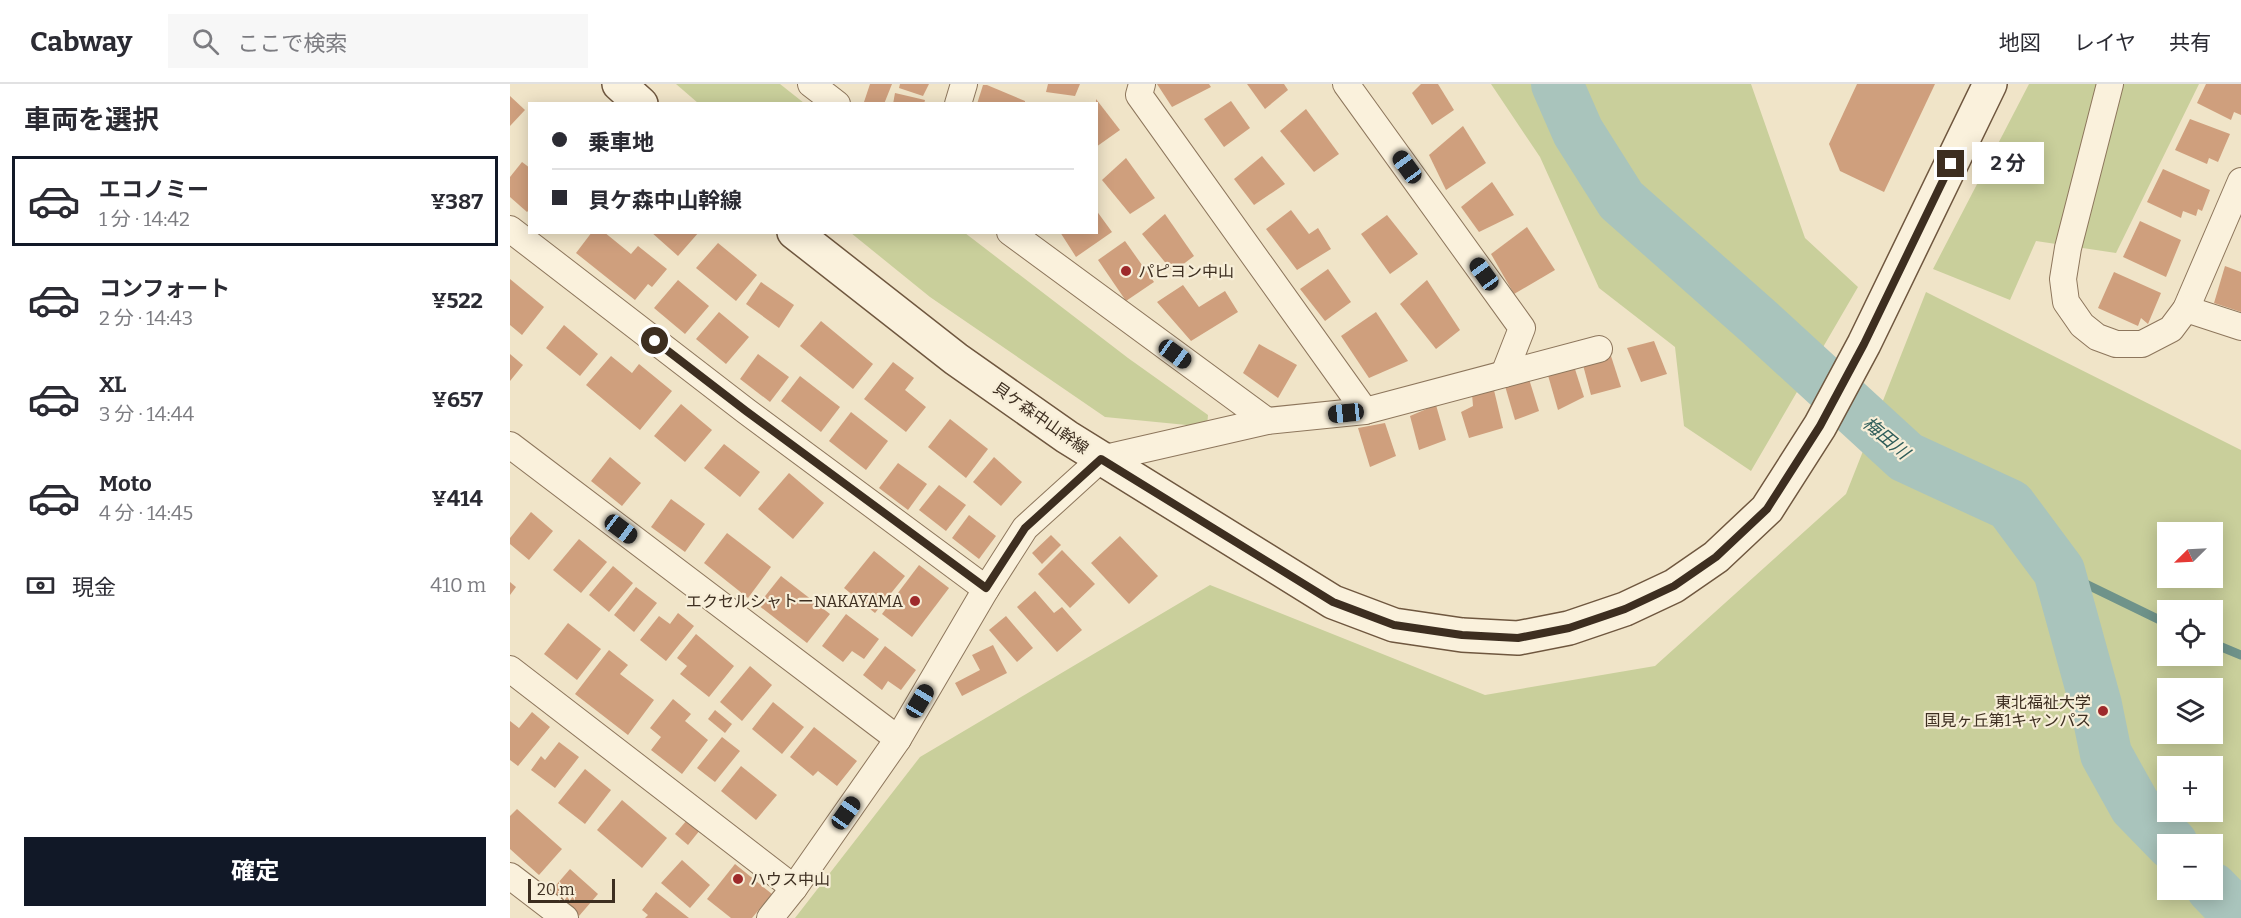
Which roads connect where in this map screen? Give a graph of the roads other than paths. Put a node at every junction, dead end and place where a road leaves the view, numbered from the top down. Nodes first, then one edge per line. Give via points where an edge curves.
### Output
1 (619, 84) edge
2 (811, 84) edge
3 (964, 84) edge
4 (1142, 84) edge
5 (1346, 84) edge
6 (1989, 84) edge
7 (2110, 84) edge
8 (639, 102) edge
9 (834, 102) edge
10 (959, 102) edge
11 (2241, 181) edge
12 (510, 229) edge
13 (797, 234) edge
14 (1013, 234) edge
15 (2186, 309) junction
16 (2241, 327) edge
17 (1599, 349) dead end
18 (1504, 374) junction
19 (1365, 411) junction
20 (1267, 421) junction
21 (510, 445) edge
22 (1101, 459) junction
23 (986, 588) junction
24 (510, 669) edge
25 (898, 739) junction
26 (510, 876) edge
27 (794, 888) junction
28 (565, 918) edge
29 (770, 918) edge

1 - 8 street
2 - 9 street
3 - 10 street
4 - 19 street via 1139,95
5 - 18 street via 1522,328
6 - 22 street, 貝ケ森中山幹線 via 1864,344 1820,426 1767,509 1716,557 1674,586 1625,609 1569,628 1518,638 1394,625 1333,602
7 - 15 street via 2068,248 2062,279 2067,302 2082,325 2097,337 2116,344 2142,344 2171,329
11 - 15 street
12 - 23 street via 746,411
13 - 22 street, 貝ケ森中山幹線 via 956,359
14 - 20 street
15 - 16 street
17 - 18 street
18 - 19 street
19 - 20 street
20 - 22 street
21 - 25 street
22 - 23 street via 1025,528
23 - 25 street
24 - 27 street
25 - 27 street
26 - 28 street
27 - 29 street

